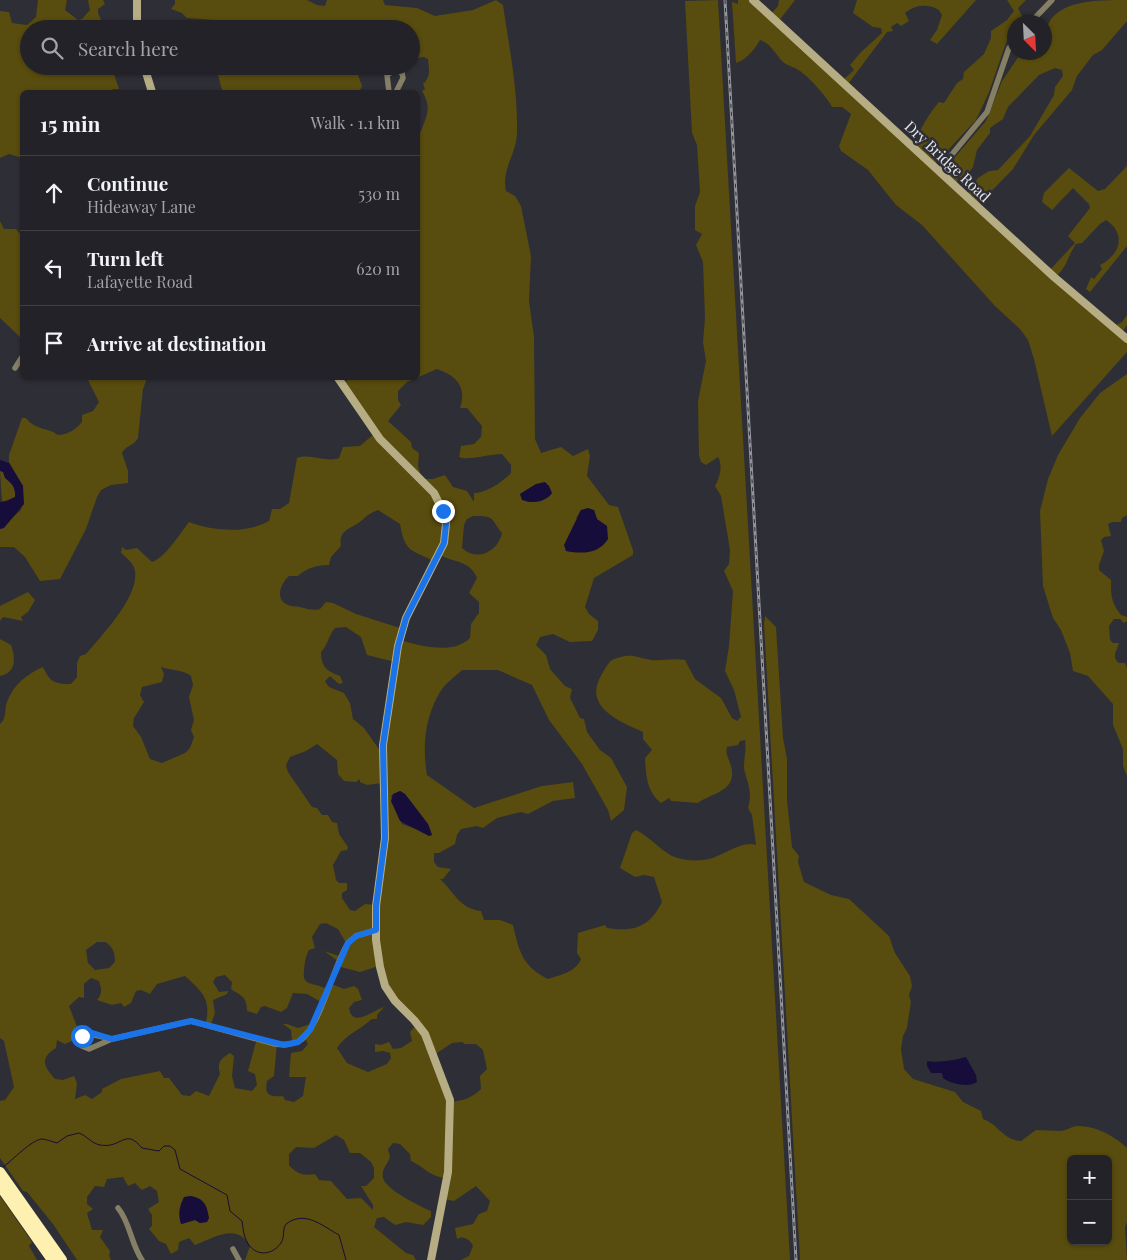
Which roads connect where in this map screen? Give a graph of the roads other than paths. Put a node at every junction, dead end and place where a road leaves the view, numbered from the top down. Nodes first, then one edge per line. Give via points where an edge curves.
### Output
1 (137, 0) edge
2 (754, 0) edge
3 (1052, 0) edge
4 (1038, 15) edge
5 (137, 20) edge
6 (1007, 54) edge
7 (147, 75) edge
8 (387, 75) edge
9 (402, 75) edge
10 (151, 90) edge
11 (389, 90) edge
12 (397, 90) edge
13 (940, 171) junction
14 (1127, 339) edge
15 (20, 360) edge
16 (15, 368) dead end
17 (339, 380) edge
18 (376, 930) junction
19 (112, 1039) junction
20 (0, 1172) edge
21 (0, 1186) edge
22 (118, 1208) dead end
23 (233, 1249) dead end
24 (52, 1260) edge
25 (62, 1260) edge
26 (142, 1260) edge
27 (240, 1260) edge
28 (430, 1260) edge

1 - 5 street
2 - 13 street, Dry Bridge Road
3 - 4 street
6 - 13 street via 987,112
7 - 10 street
8 - 11 street
9 - 12 street
13 - 14 street, Dry Bridge Road via 1054,277
15 - 16 street
17 - 18 street via 376,434 434,493 446,524 444,543 406,618 398,646 383,745 385,838
18 - 19 street via 356,936 348,943 314,1023 298,1042 275,1044 191,1021
18 - 28 street via 385,986 425,1034 450,1100 448,1172
19 - 19 street via 89,1049 80,1041 86,1032
20 - 25 highway
21 - 24 highway
22 - 26 street
23 - 27 street

